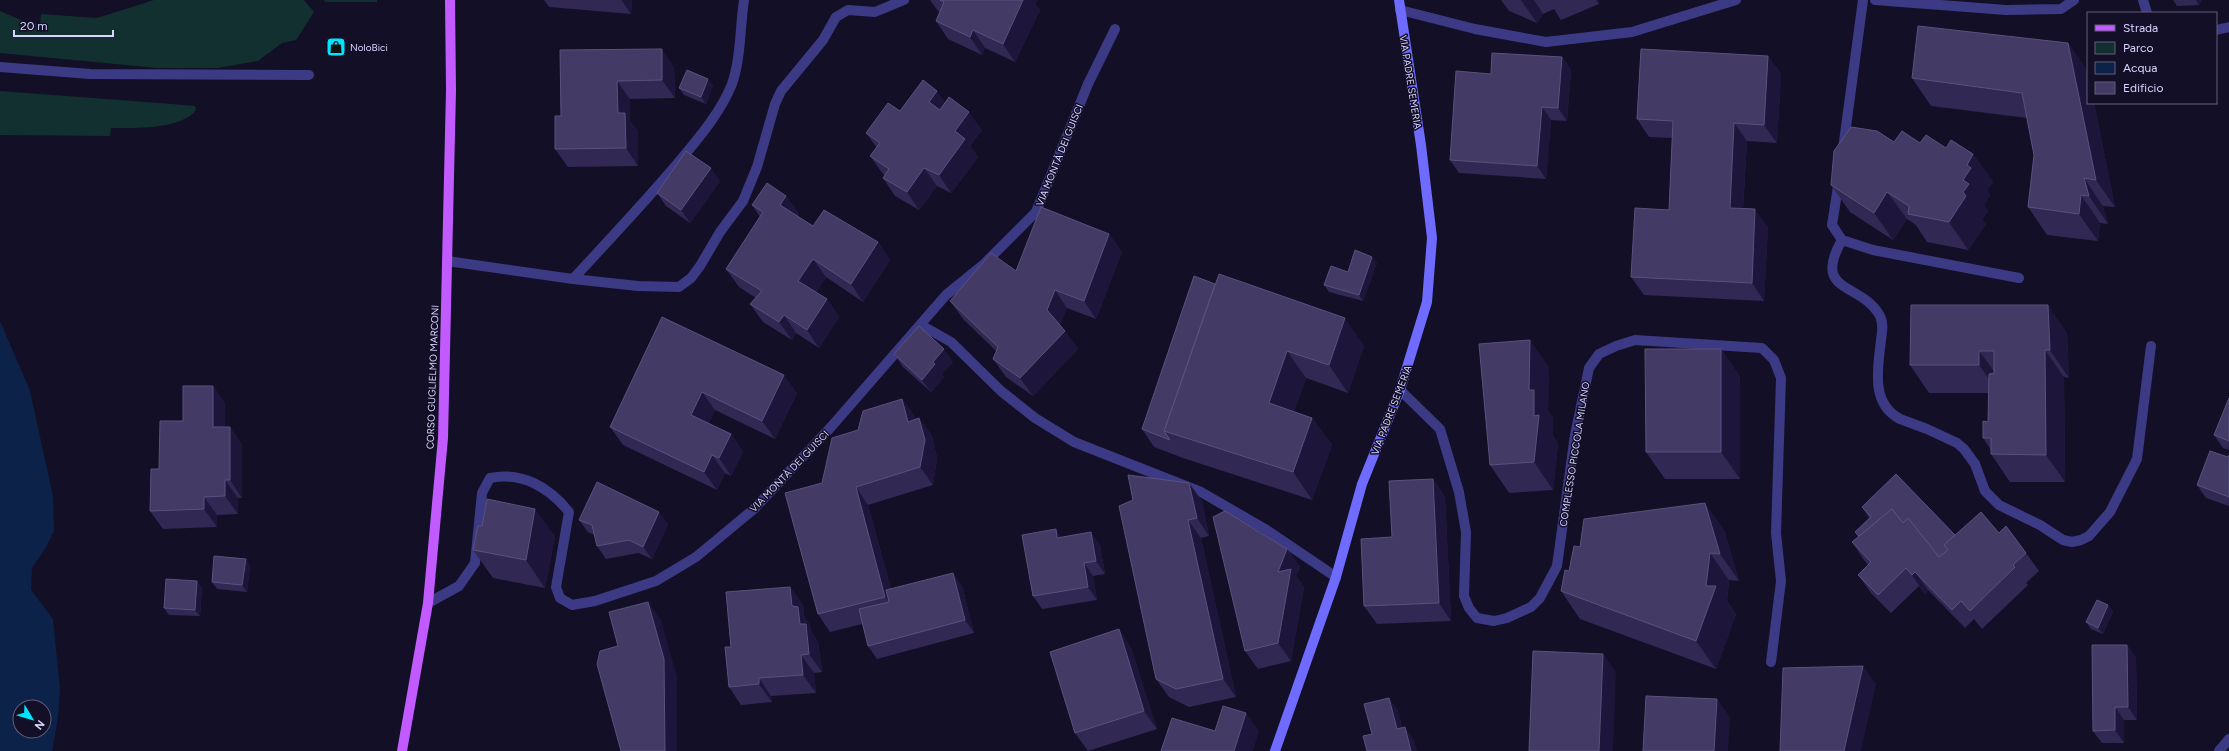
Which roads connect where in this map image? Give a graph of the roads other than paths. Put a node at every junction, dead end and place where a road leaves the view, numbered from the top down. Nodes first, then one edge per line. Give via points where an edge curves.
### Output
1 (450, 0) edge
2 (744, 0) edge
3 (904, 0) edge
4 (1736, 0) edge
5 (1863, 0) edge
6 (1875, 0) edge
7 (2074, 0) edge
8 (2143, 0) edge
9 (1400, 5) edge
10 (2147, 12) edge
11 (2229, 27) edge
12 (1115, 29) dead end
13 (2217, 30) edge
14 (0, 67) edge
15 (309, 75) dead end
16 (1842, 240) junction
17 (447, 261) junction
18 (2019, 278) dead end
19 (574, 279) junction
20 (921, 325) junction
21 (2151, 346) dead end
22 (1400, 390) junction
23 (1336, 577) junction
24 (428, 603) junction
25 (1771, 662) dead end
26 (2229, 739) edge
27 (402, 751) edge
28 (1275, 751) edge
29 (2219, 751) edge

1 - 17 main road, CORSO GUGLIELMO MARCONI via 451,90
2 - 19 street via 732,84 719,109 694,144 655,190
3 - 19 street via 875,12 848,10 836,18 824,40 781,91 757,167 743,201 691,278 680,287 638,286
4 - 9 street, VIA PADRE SEMERIA via 1632,32 1546,42 1475,29
5 - 16 street via 1832,226
6 - 7 street via 2006,10 2061,9
8 - 10 street
9 - 22 main road, VIA PADRE SEMERIA via 1432,238 1427,302
11 - 13 street
12 - 20 street, VIA MONTÀ DEI GUISCI via 1088,84 1036,212 983,265 946,295
14 - 15 street via 90,74
16 - 18 street via 1872,250
16 - 21 street via 1832,257 1833,275 1874,308 1883,325 1876,380 1885,408 1900,419 1957,443 1970,456 1985,491 1998,505 2040,525 2063,540 2081,540 2096,529 2110,512 2137,459
17 - 19 street
17 - 24 main road, CORSO GUGLIELMO MARCONI via 443,438
20 - 23 street via 951,342 1001,391 1035,418 1074,442 1201,492 1265,529
20 - 24 street, VIA MONTÀ DEI GUISCI via 754,509 696,557 656,581 595,601 572,605 560,598 556,587 569,512 556,496 531,480 499,476 490,478 482,493 475,563 459,586
22 - 23 main road, VIA PADRE SEMERIA via 1362,484
22 - 25 street, COMPLESSO PICCOLA MILANO via 1440,429 1459,492 1466,532 1464,596 1477,618 1494,621 1531,607 1540,598 1557,566 1588,368 1599,354 1635,340 1762,348 1774,360 1781,378 1776,533 1781,581
23 - 28 main road, VIA PADRE SEMERIA
24 - 27 main road, CORSO GUGLIELMO MARCONI
26 - 29 street

